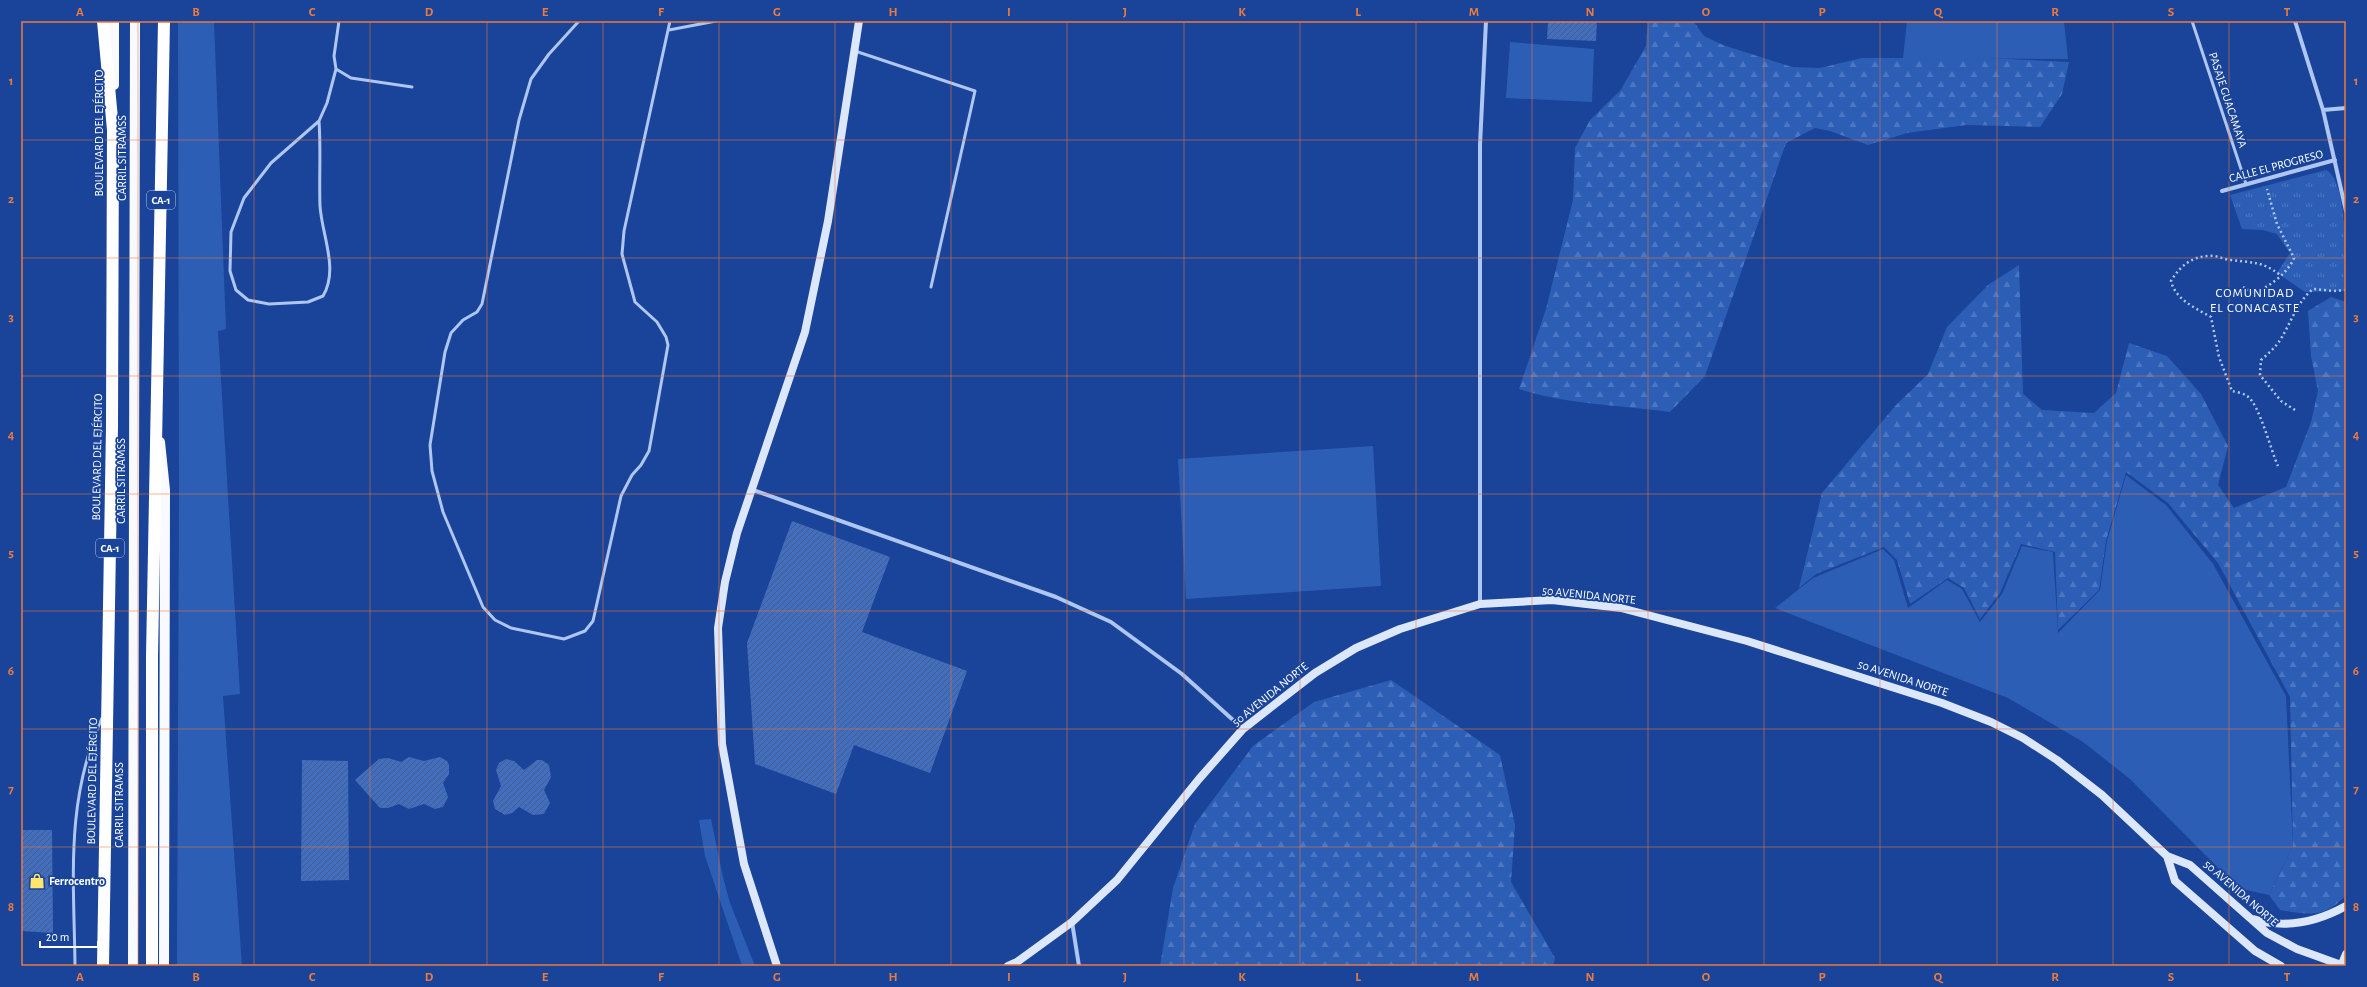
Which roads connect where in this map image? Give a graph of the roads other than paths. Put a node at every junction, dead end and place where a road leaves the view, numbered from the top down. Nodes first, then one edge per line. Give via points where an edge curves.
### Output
1 (103, 21) edge
2 (114, 21) edge
3 (135, 21) edge
4 (164, 21) edge
5 (339, 21) edge
6 (579, 21) edge
7 (670, 21) edge
8 (716, 21) edge
9 (859, 21) edge
10 (1486, 21) edge
11 (2192, 21) edge
12 (2295, 21) edge
13 (669, 30) junction
14 (854, 51) junction
15 (336, 69) junction
16 (412, 87) dead end
17 (2346, 108) edge
18 (2323, 110) junction
19 (319, 121) junction
20 (113, 130) junction
21 (2335, 160) junction
22 (2246, 184) junction
23 (2222, 191) dead end
24 (2346, 211) edge
25 (931, 287) dead end
26 (157, 422) junction
27 (754, 490) junction
28 (1480, 604) junction
29 (107, 707) junction
30 (1243, 730) junction
31 (2167, 856) junction
32 (2346, 906) edge
33 (2249, 918) junction
34 (1072, 922) junction
35 (2255, 951) junction
36 (2346, 954) edge
37 (75, 966) edge
38 (103, 966) edge
39 (133, 966) edge
40 (152, 966) edge
41 (164, 966) edge
42 (777, 966) edge
43 (1008, 966) edge
44 (1079, 966) edge
45 (2267, 966) edge
46 (2281, 966) edge
47 (2343, 966) edge

1 - 20 highway, CA-1
2 - 20 main road, BOULEVARD DEL EJÉRCITO
3 - 39 main road, CARRIL SITRAMSS
4 - 26 highway, CA-1
5 - 15 lane via 334,56
6 - 13 lane via 549,54 531,79 519,120 482,304 477,312 463,320 451,333 444,352 430,445 432,471 443,512 483,607 495,620 511,628 564,639 585,631 594,621 621,496 648,451 657,410 668,345 657,322 635,302 622,254 624,231
7 - 13 lane
8 - 13 lane
9 - 14 street
10 - 28 street via 1480,145
11 - 22 lane, PASAJE GUACAMAYA
12 - 18 street
14 - 25 lane via 975,91
14 - 27 street via 828,221 811,304
15 - 16 lane via 350,78
15 - 19 lane via 327,103
17 - 18 street
18 - 21 street
19 - 19 lane via 271,163 244,198 231,232 230,271 236,290 248,300 269,304 308,302 323,296 328,288 330,267 320,208
20 - 29 highway, BOULEVARD DEL EJÉRCITO / CA-1 via 112,426
21 - 22 street, CALLE EL PROGRESO
21 - 24 street
22 - 23 street, CALLE EL PROGRESO
26 - 40 highway, CA-1 via 152,656
26 - 41 main road via 166,490
27 - 30 street via 1056,597 1111,622 1182,674
27 - 42 street via 737,533 718,628 721,737 744,864
28 - 30 street, 50 AVENIDA NORTE via 1400,629 1356,648 1315,673
28 - 31 street, 50 AVENIDA NORTE via 1552,600 1621,608 1747,641 1942,703 1997,725 2057,760 2102,795
29 - 37 lane via 89,750 77,796 74,831
29 - 38 highway, BOULEVARD DEL EJÉRCITO / CA-1
30 - 34 street, 50 AVENIDA NORTE via 1199,779 1117,880
31 - 33 street, 50 AVENIDA NORTE via 2190,865
31 - 35 street, 50 AVENIDA NORTE via 2175,881
32 - 33 street via 2302,923 2271,923
33 - 47 street, 50 AVENIDA NORTE via 2280,942
34 - 43 street, 50 AVENIDA NORTE
34 - 44 street
35 - 45 street
35 - 46 street, 50 AVENIDA NORTE
36 - 47 street

